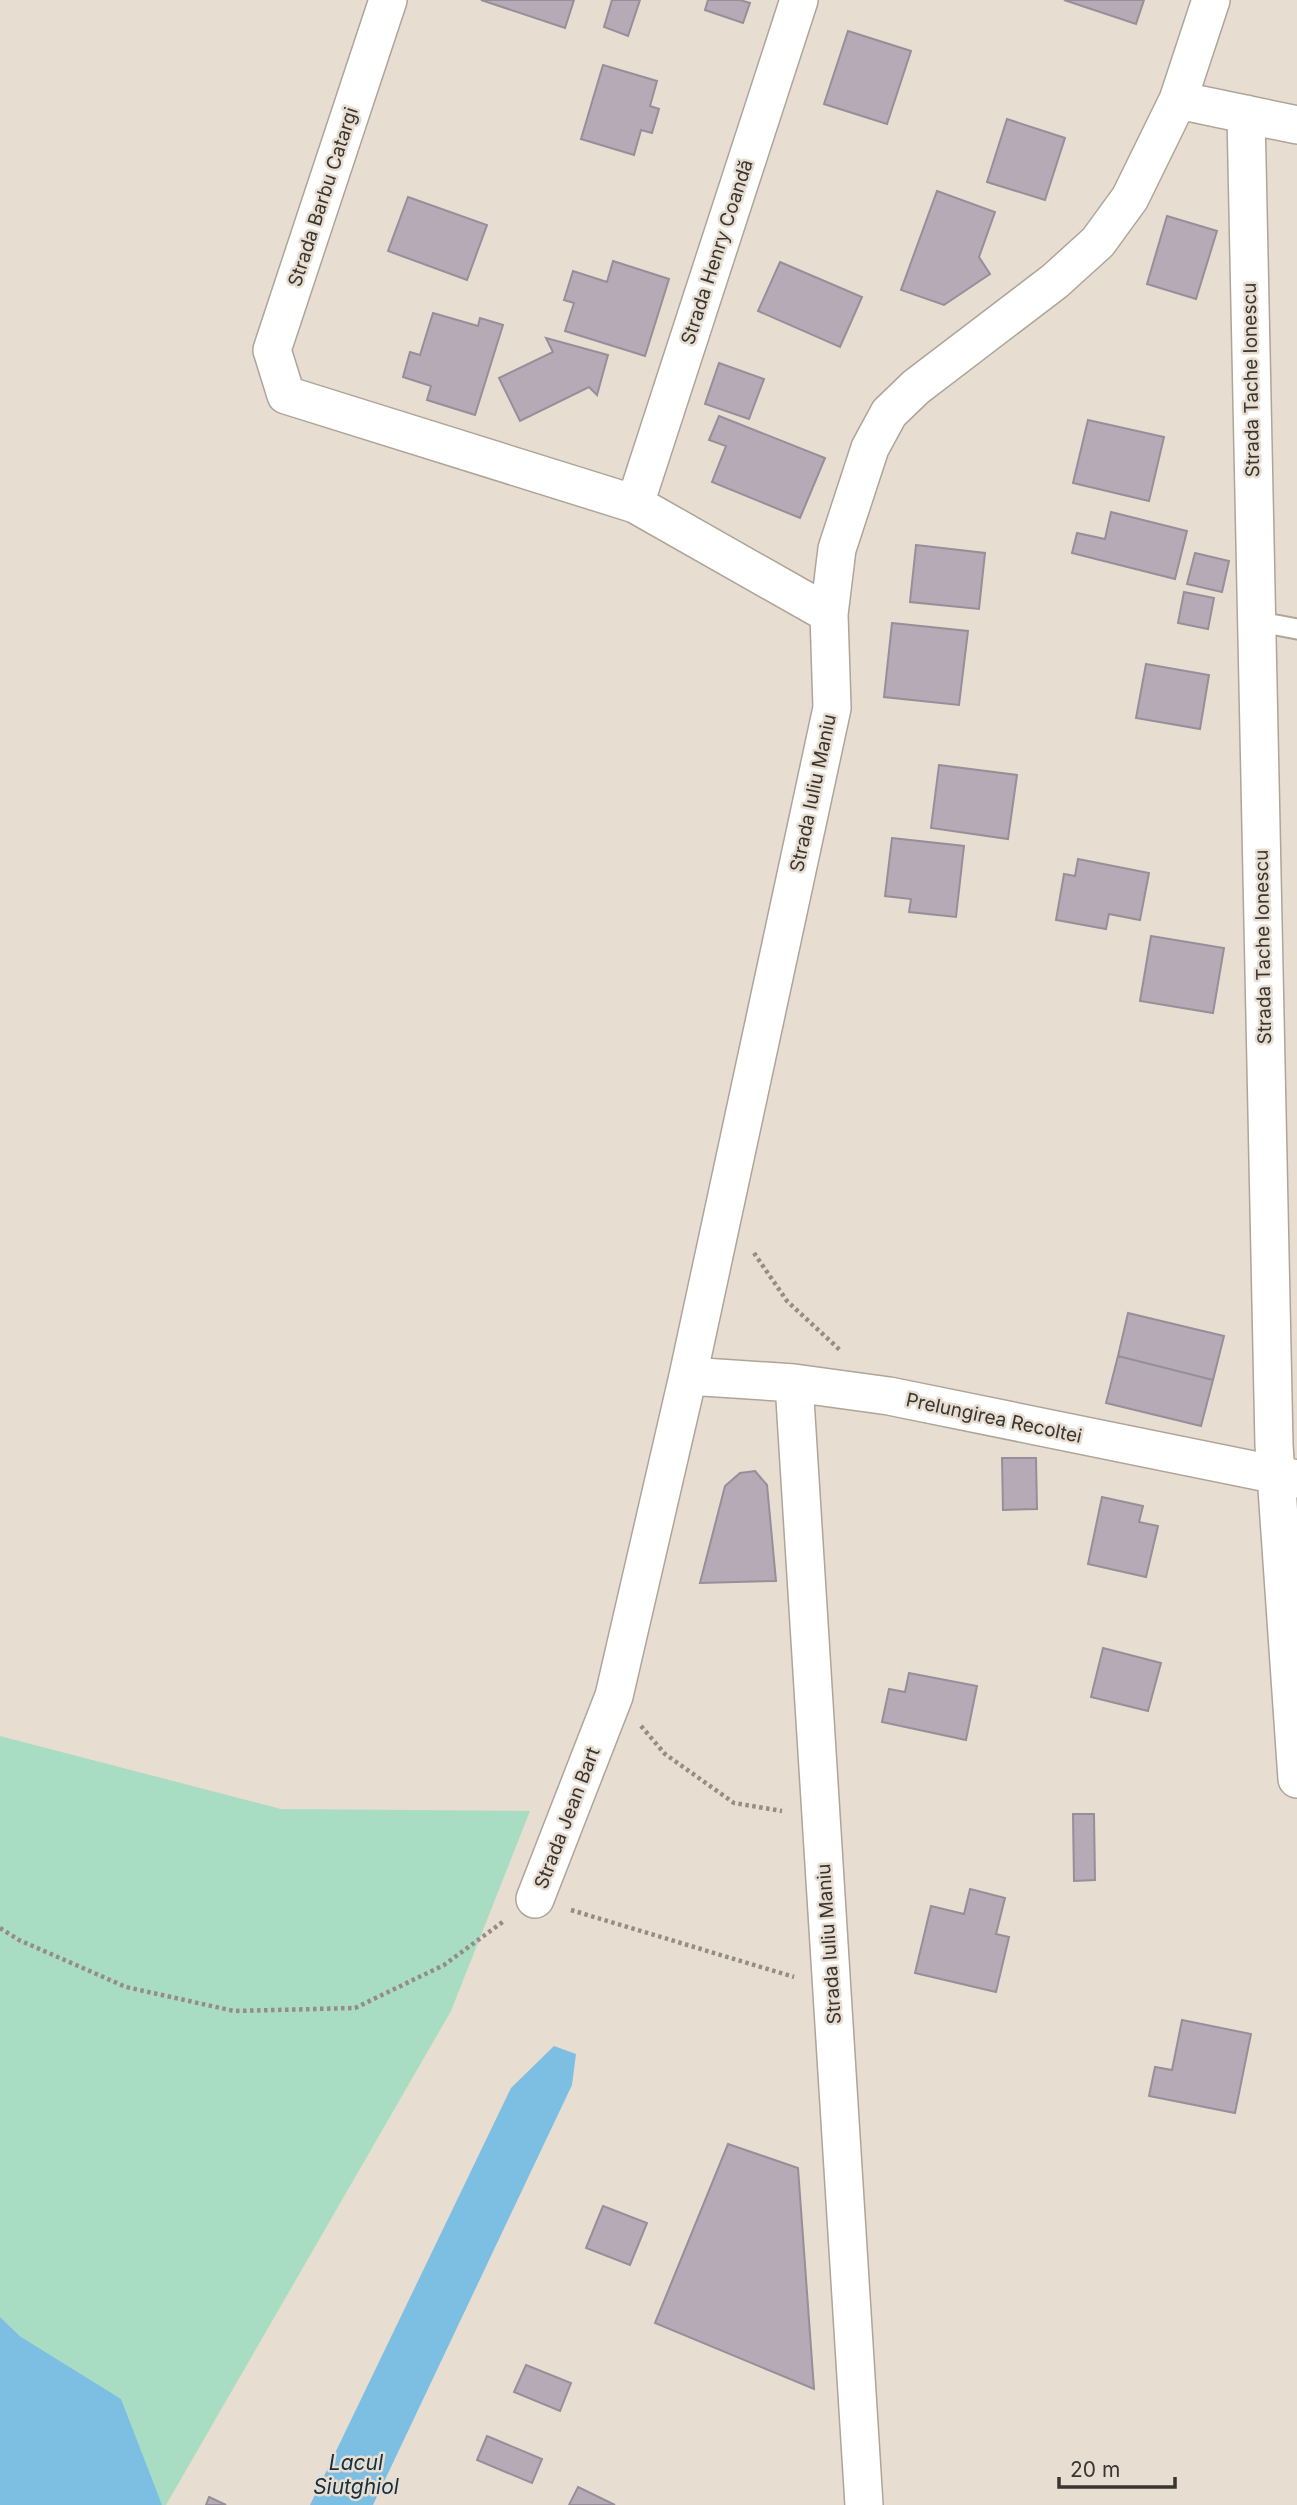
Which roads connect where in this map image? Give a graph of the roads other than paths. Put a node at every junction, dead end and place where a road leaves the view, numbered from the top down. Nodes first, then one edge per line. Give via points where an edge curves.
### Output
1 (388, 0) edge
2 (799, 0) edge
3 (1211, 0) edge
4 (1178, 100) junction
5 (1246, 114) junction
6 (1297, 125) edge
7 (635, 504) junction
8 (829, 614) junction
9 (1255, 621) junction
10 (1297, 628) edge
11 (688, 1376) junction
12 (794, 1383) junction
13 (1287, 1477) edge
14 (1297, 1779) edge
15 (535, 1899) road end
16 (864, 2505) edge

1 - 7 street, Strada Barbu Catargi via 272,350 286,395
2 - 7 street, Strada Henry Coandă
3 - 4 street, Strada Iuliu Maniu
4 - 5 street
4 - 8 street, Strada Iuliu Maniu via 1130,198 1098,242 889,413 870,448 837,549
5 - 6 street
5 - 9 street, Strada Tache Ionescu
7 - 8 street
8 - 11 street, Strada Iuliu Maniu via 832,708
9 - 10 lane
9 - 13 street, Strada Tache Ionescu
11 - 12 street, Prelungirea Recoltei
11 - 15 street, Strada Jean Bart via 614,1696
12 - 13 street, Prelungirea Recoltei via 889,1396
12 - 16 street, Strada Iuliu Maniu
13 - 14 street, Strada Tache Ionescu

